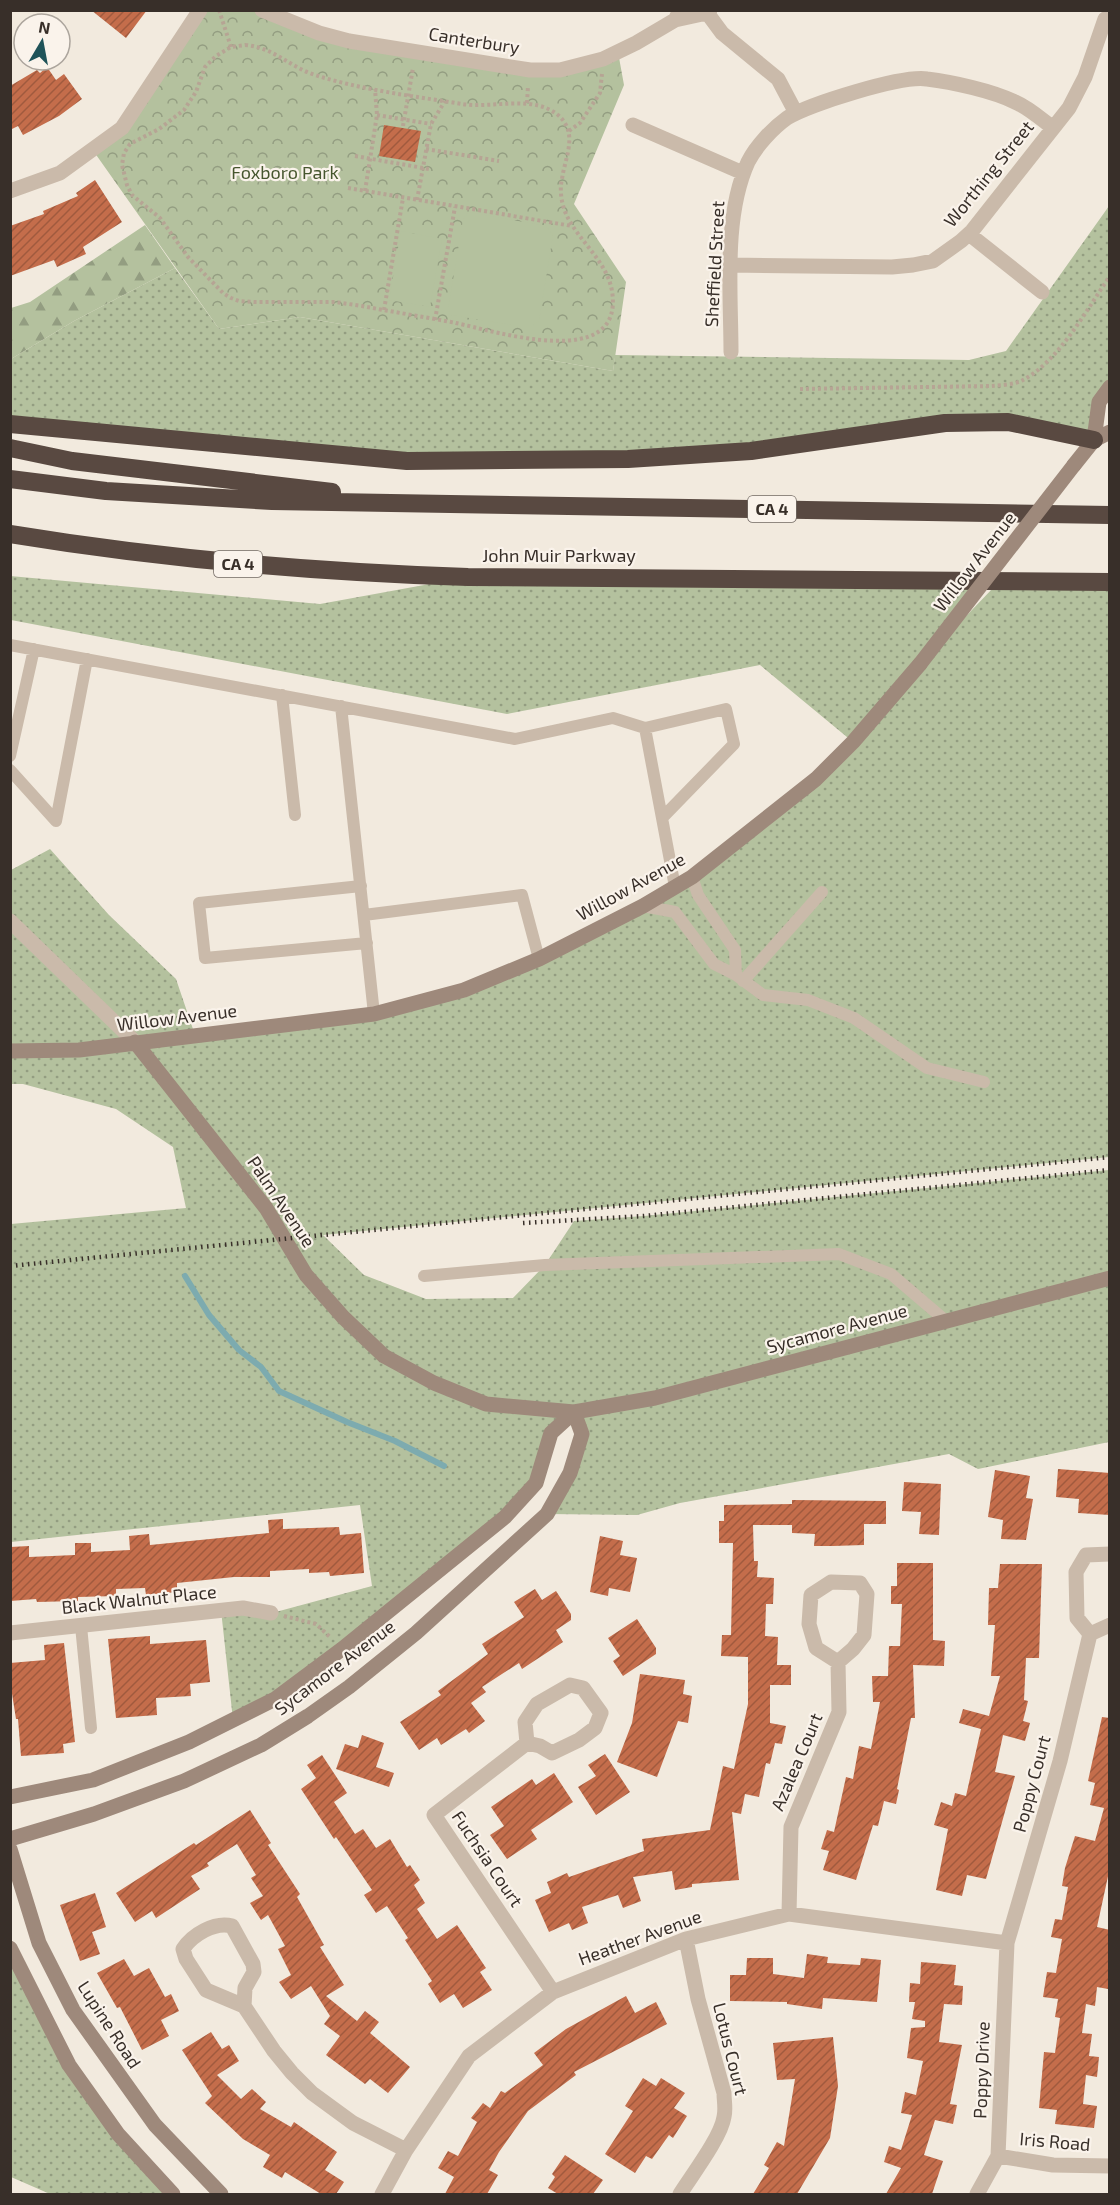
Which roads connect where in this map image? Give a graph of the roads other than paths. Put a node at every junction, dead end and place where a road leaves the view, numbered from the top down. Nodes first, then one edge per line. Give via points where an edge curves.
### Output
1 (200, 10) edge
2 (262, 10) edge
3 (708, 11) edge
4 (678, 16) edge
5 (1104, 19) dead end
6 (796, 113) junction
7 (633, 125) dead end
8 (1053, 128) junction
9 (743, 173) junction
10 (10, 190) edge
11 (969, 234) junction
12 (731, 265) junction
13 (1042, 292) dead end
14 (731, 352) dead end
15 (1110, 387) edge
16 (10, 424) edge
17 (1102, 436) edge
18 (10, 448) edge
19 (10, 479) edge
20 (435, 504) junction
21 (1110, 515) edge
22 (10, 534) edge
23 (1110, 582) edge
24 (10, 645) edge
25 (34, 649) junction
26 (87, 659) junction
27 (282, 695) junction
28 (341, 706) junction
29 (645, 728) junction
30 (10, 756) edge
31 (10, 770) edge
32 (295, 815) dead end
33 (662, 818) junction
34 (692, 877) junction
35 (361, 886) junction
36 (675, 887) junction
37 (822, 892) dead end
38 (643, 906) junction
39 (364, 915) junction
40 (10, 921) edge
41 (367, 943) junction
42 (539, 959) junction
43 (740, 978) junction
44 (374, 1014) junction
45 (135, 1042) junction
46 (10, 1052) edge
47 (984, 1082) dead end
48 (424, 1276) dead end
49 (1110, 1278) edge
50 (946, 1321) junction
51 (574, 1412) junction
52 (1110, 1554) edge
53 (272, 1613) road end
54 (1110, 1625) edge
55 (81, 1626) junction
56 (10, 1633) edge
57 (1090, 1634) junction
58 (838, 1662) junction
59 (91, 1728) dead end
60 (527, 1743) junction
61 (10, 1797) edge
62 (10, 1839) edge
63 (10, 1849) edge
64 (789, 1914) junction
65 (686, 1939) junction
66 (1007, 1942) junction
67 (10, 1948) edge
68 (553, 1992) junction
69 (244, 2006) junction
70 (406, 2150) junction
71 (998, 2156) junction
72 (1110, 2166) edge
73 (173, 2194) edge
74 (221, 2194) edge
75 (382, 2194) edge
76 (680, 2194) edge
77 (977, 2194) edge

1 - 10 street via 122,128 60,173
2 - 4 street, Canterbury via 349,41 530,70 560,70 603,59 636,44
3 - 4 street, Canterbury
3 - 6 street via 722,33 778,79
5 - 8 street, Worthing Street via 1085,77
6 - 8 street, Sheffield Street via 912,78 999,95 1029,109
6 - 9 street, Sheffield Street via 761,143
7 - 9 street
8 - 11 street, Worthing Street
9 - 12 street, Sheffield Street via 732,218
11 - 12 street, Worthing Street via 933,261 914,265
11 - 13 street
12 - 14 street, Sheffield Street
15 - 17 street via 1099,402
16 - 17 highway via 407,461 628,459 750,451 945,423 1008,422
17 - 34 street, Willow Avenue, bridge via 1074,465 920,664 853,742 816,779
18 - 20 highway via 72,461
19 - 20 highway, CA 4 via 189,497
20 - 21 highway, CA 4
22 - 23 highway, John Muir Parkway / CA 4 via 142,554 386,574
24 - 25 lane
25 - 26 lane
25 - 30 lane
26 - 27 lane
26 - 31 lane via 56,821
27 - 28 lane
27 - 32 lane
28 - 29 lane via 515,739 613,718
28 - 35 lane
29 - 33 lane
29 - 33 lane via 726,709 734,744
33 - 36 lane
34 - 36 street, Willow Avenue
34 - 43 lane via 698,896 735,950
35 - 39 lane
35 - 41 lane via 199,903 205,958
36 - 38 street, Willow Avenue
37 - 43 lane
38 - 42 street, Willow Avenue
38 - 43 lane via 675,912 714,964
39 - 41 lane
39 - 42 lane via 522,895
40 - 45 street, Palm Avenue
41 - 44 lane
42 - 44 street, Willow Avenue via 464,990
43 - 47 lane via 763,995 808,1000 854,1018 927,1068
44 - 45 street, Willow Avenue
45 - 46 street, Willow Avenue via 79,1050
45 - 51 street, Palm Avenue via 266,1208 306,1275 342,1317 384,1356 434,1383 486,1404
48 - 50 lane via 545,1265 839,1254 891,1274
49 - 50 street, Sycamore Avenue
50 - 51 street, Sycamore Avenue via 655,1398
51 - 61 street, Sycamore Avenue via 551,1433 536,1483 504,1516 275,1699 189,1742 93,1780
51 - 62 street, Sycamore Avenue via 582,1434 570,1473 547,1514 416,1633 349,1687 261,1745 184,1781
52 - 57 street via 1086,1555 1076,1572 1077,1618
53 - 55 street, Black Walnut Place via 243,1608
54 - 57 street
55 - 56 street, Black Walnut Place
55 - 59 lane
57 - 66 street, Poppy Court via 1060,1761
58 - 58 street via 864,1635 867,1594 860,1583 831,1582 811,1595 809,1624 816,1648
58 - 64 street, Azalea Court via 839,1712 791,1827
60 - 60 street via 552,1753 595,1728 601,1713 583,1688 570,1685 537,1704 525,1722
60 - 68 street, Fuchsia Court via 434,1815
63 - 74 street, Lupine Road via 39,1943 73,2010 155,2125
64 - 65 street, Heather Avenue
64 - 66 street, Heather Avenue
65 - 68 street, Heather Avenue
65 - 76 street, Lotus Court via 725,2106 719,2132
66 - 71 street, Poppy Drive
67 - 73 street via 69,2066 118,2134
68 - 70 street, Heather Avenue via 470,2056
69 - 69 street via 253,1964 232,1926 214,1925 187,1942 183,1949 186,1959 206,1990
69 - 70 street via 274,2051 312,2093 353,2123
70 - 75 street, Heather Avenue
71 - 72 street, Iris Road via 1053,2165
71 - 77 street, Poppy Drive

